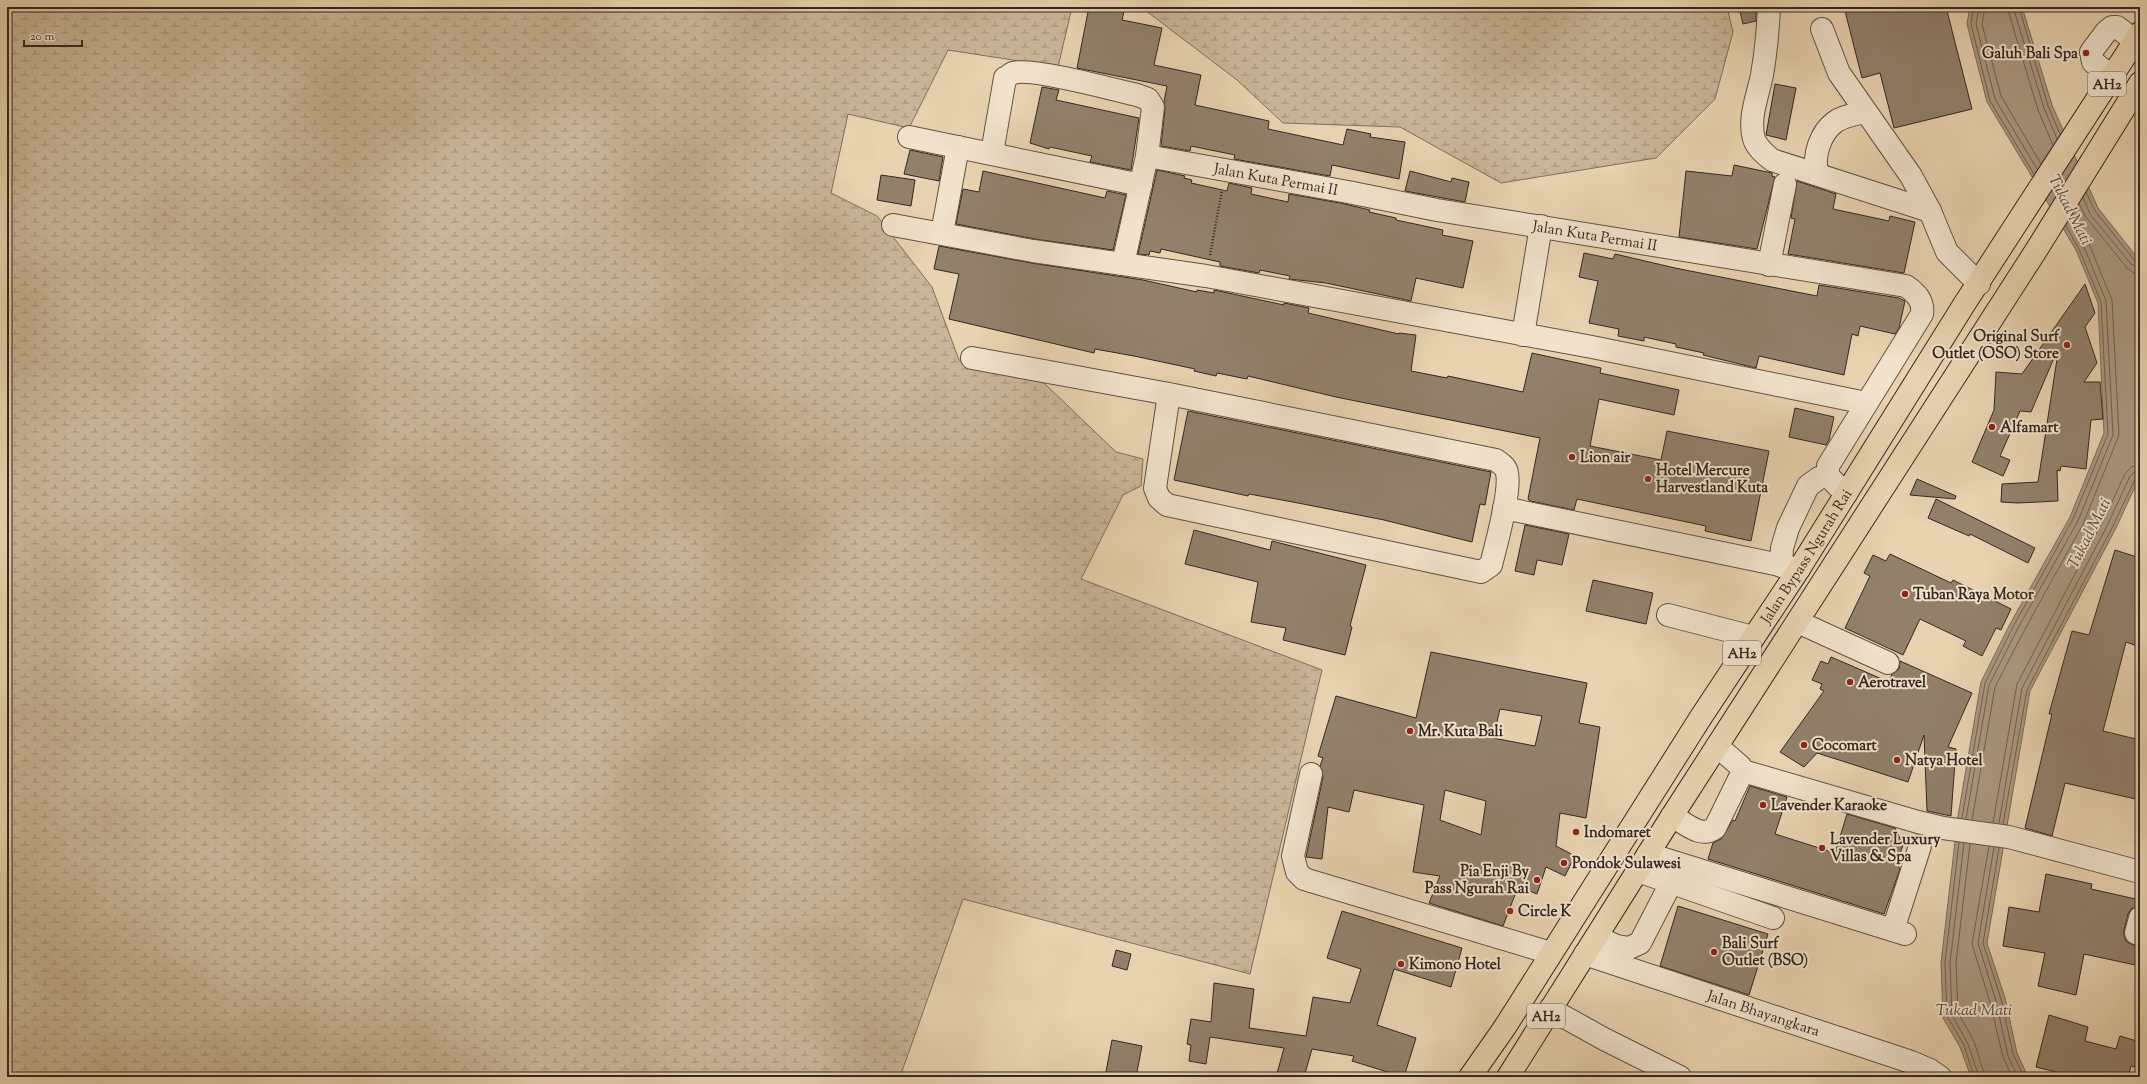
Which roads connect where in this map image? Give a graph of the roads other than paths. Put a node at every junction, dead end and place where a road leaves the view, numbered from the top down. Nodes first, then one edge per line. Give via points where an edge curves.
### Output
1 (1769, 7) edge
2 (1822, 29) dead end
3 (2137, 37) edge
4 (2112, 77) junction
5 (2140, 83) edge
6 (1865, 112) junction
7 (909, 137) dead end
8 (958, 146) junction
9 (992, 153) junction
10 (1147, 156) junction
11 (1817, 173) junction
12 (1785, 184) dead end
13 (1141, 185) junction
14 (1930, 211) junction
15 (893, 225) dead end
16 (1541, 226) junction
17 (942, 233) junction
18 (1123, 264) junction
19 (1769, 264) junction
20 (1979, 284) junction
21 (1523, 335) junction
22 (972, 358) dead end
23 (1169, 394) junction
24 (1866, 403) junction
25 (1828, 476) junction
26 (1846, 494) junction
27 (1504, 508) junction
28 (1790, 568) junction
29 (1668, 615) dead end
30 (1798, 622) junction
31 (1752, 637) junction
32 (1888, 663) dead end
33 (1717, 746) junction
34 (1744, 771) junction
35 (1311, 774) dead end
36 (1672, 816) junction
37 (1920, 846) dead end
38 (1643, 862) junction
39 (2140, 872) edge
40 (1671, 883) junction
41 (1773, 918) dead end
42 (1591, 946) junction
43 (1551, 953) junction
44 (1550, 1009) junction
45 (1470, 1077) edge
46 (1508, 1077) edge
47 (1680, 1077) edge
48 (1940, 1077) edge

1 - 11 street via 1762,76 1752,129 1754,140 1761,151 1772,160
2 - 6 street via 1839,73
3 - 4 highway, Jalan Bypass Ngurah Rai / AH2
3 - 4 street via 2112,27 2092,52 2093,62
4 - 20 highway, Jalan Bypass Ngurah Rai / AH2
5 - 30 highway, Jalan Bypass Ngurah Rai / AH2 via 2038,249
6 - 11 street via 1835,122 1823,137 1816,151
6 - 14 street via 1906,168
7 - 8 street
8 - 9 street
8 - 17 street
9 - 10 street via 1005,78 1021,72 1064,79 1148,99 1153,107
9 - 13 street
10 - 13 street
10 - 16 street, Jalan Kuta Permai II via 1437,210
11 - 14 street
12 - 19 street
13 - 18 street
14 - 20 street via 1947,252
15 - 17 street
16 - 19 street, Jalan Kuta Permai II
16 - 21 street
17 - 18 street via 1033,251
18 - 21 street via 1206,276
19 - 24 street, Jalan Kuta Permai II via 1906,286 1920,300 1922,314
20 - 26 highway, Jalan Bypass Ngurah Rai / AH2
21 - 24 street
22 - 23 street
23 - 27 street via 1496,460 1504,466 1508,474
23 - 27 street via 1154,488 1159,498 1167,505 1481,572 1491,565
24 - 25 street, Jalan Kuta Permai II via 1831,458
25 - 26 street
25 - 28 street via 1819,478 1808,486 1788,528 1782,548
26 - 28 highway, Jalan Bypass Ngurah Rai / AH2
27 - 28 street
28 - 31 highway, Jalan Bypass Ngurah Rai / AH2
29 - 31 street
30 - 32 street
30 - 33 highway, Jalan Bypass Ngurah Rai / AH2
31 - 43 highway, Jalan Bypass Ngurah Rai / AH2
33 - 34 street
33 - 36 highway, Jalan Bypass Ngurah Rai / AH2
34 - 36 street via 1715,828 1709,833 1701,832
34 - 39 street via 1943,828 2009,837
35 - 43 street via 1293,856 1297,872 1304,879
36 - 38 highway, Jalan Bypass Ngurah Rai / AH2
37 - 38 street via 1899,932
38 - 40 street
38 - 42 highway, Jalan Bypass Ngurah Rai / AH2
40 - 41 street
40 - 42 street via 1640,943 1629,948
42 - 44 highway, Jalan Bypass Ngurah Rai / AH2
42 - 48 street, Jalan Bhayangkara via 1911,1062
43 - 45 highway, Jalan Bypass Ngurah Rai / AH2
44 - 46 highway, Jalan Bypass Ngurah Rai / AH2
44 - 47 street

